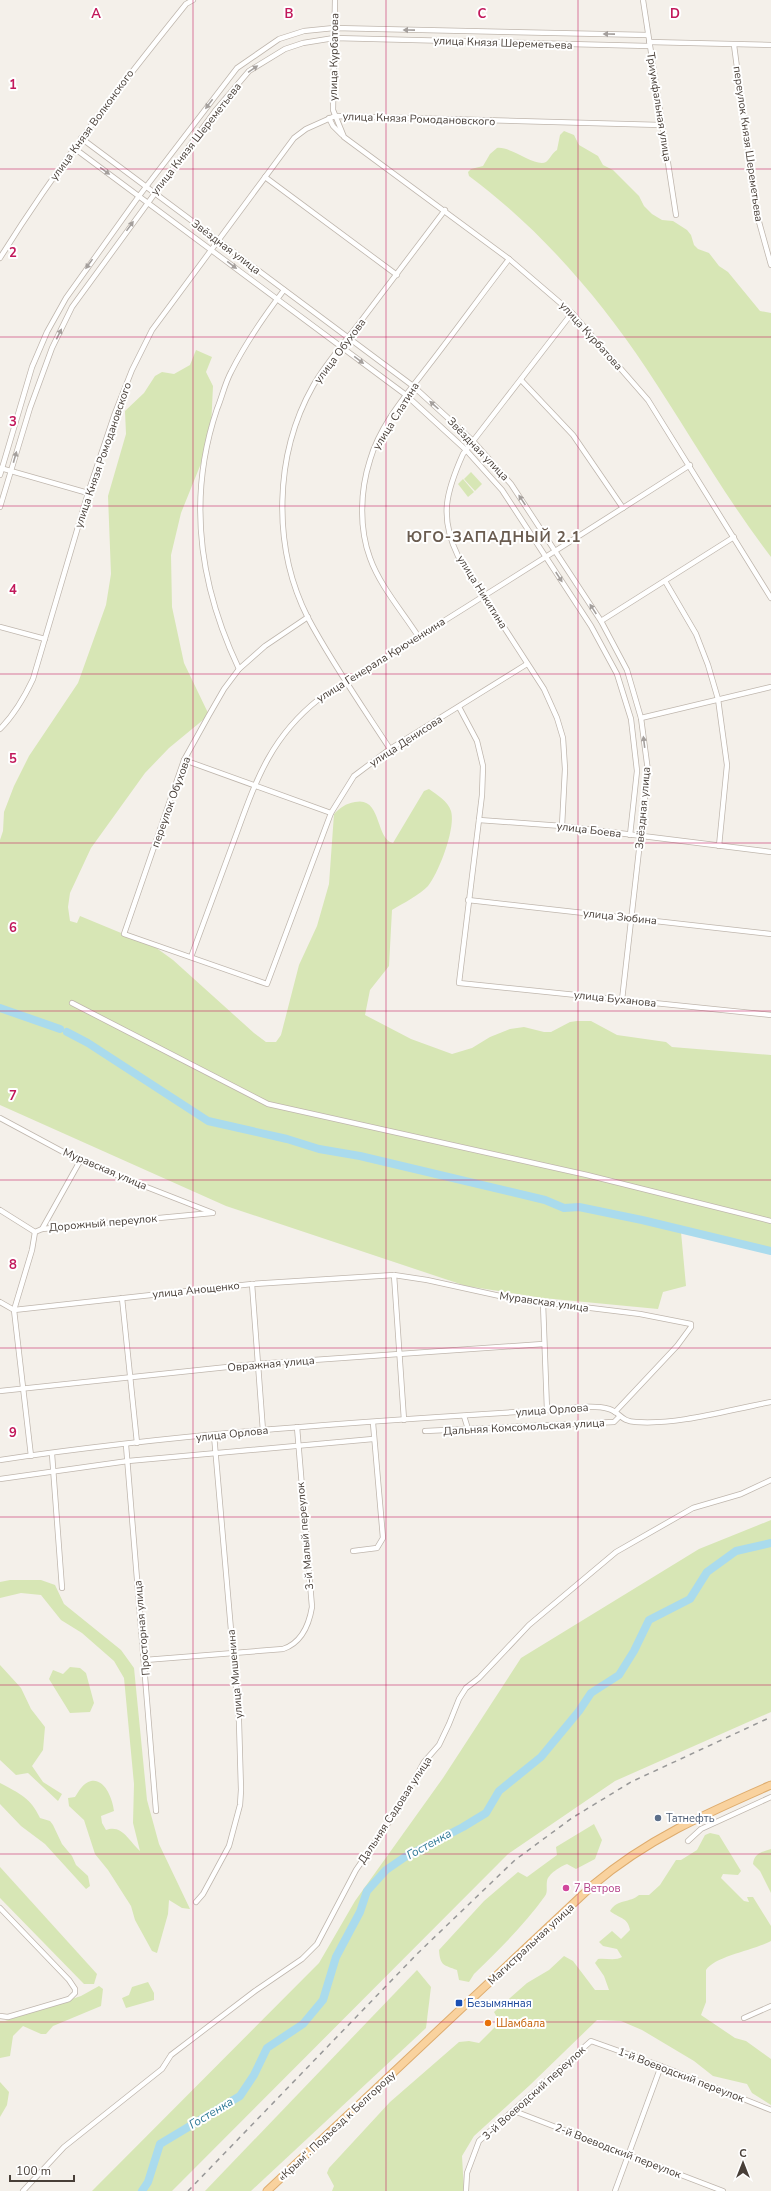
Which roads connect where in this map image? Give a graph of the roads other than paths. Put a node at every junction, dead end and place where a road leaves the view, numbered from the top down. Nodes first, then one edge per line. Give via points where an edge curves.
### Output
1 (193, 0) edge
2 (335, 0) edge
3 (643, 0) edge
4 (334, 28) junction
5 (648, 35) junction
6 (334, 38) junction
7 (649, 44) junction
8 (734, 45) junction
9 (771, 45) edge
10 (335, 116) junction
11 (329, 118) junction
12 (661, 125) junction
13 (344, 137) junction
14 (81, 138) junction
15 (74, 148) junction
16 (265, 177) junction
17 (146, 187) junction
18 (154, 192) junction
19 (139, 196) junction
20 (148, 202) junction
21 (445, 210) junction
22 (676, 214) dead end
23 (219, 241) junction
24 (212, 250) junction
25 (0, 258) edge
26 (509, 259) junction
27 (771, 265) edge
28 (397, 275) junction
29 (284, 290) junction
30 (277, 299) junction
31 (572, 313) junction
32 (348, 338) junction
33 (342, 347) junction
34 (521, 380) junction
35 (413, 386) junction
36 (406, 395) junction
37 (473, 440) junction
38 (466, 450) junction
39 (690, 465) junction
40 (1, 469) edge
41 (11, 472) junction
42 (0, 476) edge
43 (88, 493) junction
44 (0, 507) edge
45 (624, 508) junction
46 (734, 537) junction
47 (555, 550) junction
48 (546, 556) junction
49 (665, 581) junction
50 (484, 597) junction
51 (771, 598) edge
52 (308, 617) junction
53 (600, 621) junction
54 (0, 627) edge
55 (418, 636) junction
56 (45, 639) junction
57 (527, 664) junction
58 (239, 669) junction
59 (346, 681) junction
60 (771, 687) edge
61 (718, 699) junction
62 (459, 707) junction
63 (641, 718) junction
64 (0, 729) edge
65 (390, 749) junction
66 (184, 760) junction
67 (255, 785) junction
68 (331, 813) junction
69 (479, 820) junction
70 (562, 826) junction
71 (630, 835) junction
72 (641, 836) junction
73 (719, 846) junction
74 (771, 852) edge
75 (468, 900) junction
76 (631, 918) junction
77 (771, 934) edge
78 (191, 957) junction
79 (622, 1000) junction
80 (72, 1003) dead end
81 (771, 1015) edge
82 (0, 1118) edge
83 (80, 1161) junction
84 (0, 1210) edge
85 (213, 1213) joint
86 (771, 1221) edge
87 (42, 1229) junction
88 (35, 1232) junction
89 (394, 1275) junction
90 (252, 1284) junction
91 (122, 1298) junction
92 (0, 1302) edge
93 (543, 1303) junction
94 (14, 1310) junction
95 (543, 1344) junction
96 (400, 1354) junction
97 (256, 1364) junction
98 (130, 1378) junction
99 (22, 1389) junction
100 (0, 1391) edge
101 (771, 1402) edge
102 (547, 1410) junction
103 (615, 1412) junction
104 (464, 1416) junction
105 (619, 1416) junction
106 (404, 1420) junction
107 (373, 1423) junction
108 (298, 1427) junction
109 (468, 1429) junction
110 (263, 1431) junction
111 (426, 1431) dead end
112 (214, 1435) junction
113 (373, 1439) junction
114 (137, 1443) junction
115 (126, 1445) junction
116 (298, 1445) junction
117 (216, 1453) junction
118 (52, 1454) junction
119 (31, 1456) junction
120 (0, 1460) edge
121 (128, 1461) junction
122 (54, 1470) junction
123 (0, 1479) edge
124 (771, 1480) edge
125 (353, 1551) dead end
126 (62, 1588) dead end
127 (232, 1654) junction
128 (145, 1660) junction
129 (771, 1785) edge
130 (771, 1797) edge
131 (156, 1811) dead end
132 (688, 1842) dead end
133 (196, 1902) dead end
134 (0, 1908) edge
135 (771, 2006) edge
136 (0, 2016) edge
137 (744, 2018) dead end
138 (591, 2041) joint
139 (406, 2061) joint
140 (661, 2066) junction
141 (514, 2110) junction
142 (771, 2110) edge
143 (628, 2156) junction
144 (23, 2191) edge
145 (267, 2191) edge
146 (466, 2191) edge
147 (615, 2191) edge
148 (723, 2191) edge

1 - 14 street, улица Князя Волконского via 186,4 130,72
2 - 4 street, улица Курбатова
3 - 5 street, Триумфальная улица
5 -> 4 street, улица Князя Шереметьева
4 - 6 street, улица Курбатова
4 -> 17 street, улица Князя Шереметьева via 304,31 280,39 236,68
5 - 7 street, Триумфальная улица
6 - 7 street, улица Князя Шереметьева
6 - 10 street, улица Курбатова
18 -> 6 street, улица Князя Шереметьева via 215,111 250,71 285,49
7 - 8 street, улица Князя Шереметьева
7 - 12 street, Триумфальная улица
8 - 9 street, улица Князя Шереметьева
8 - 27 street, переулок Князя Шереметьева via 756,211
10 - 11 street, улица Князя Ромодановского
10 - 12 street, улица Князя Ромодановского
10 - 13 street, улица Курбатова
11 - 13 street, улица Курбатова
11 - 16 street, улица Князя Ромодановского via 294,138
12 - 22 street, Триумфальная улица
13 - 21 street, улица Курбатова
14 - 15 street, улица Князя Волконского
14 - 17 street, Звёздная улица
15 -> 19 street, Звёздная улица
15 - 25 street, улица Князя Волконского
16 - 23 street, улица Князя Ромодановского
16 - 28 street
17 - 18 street, Звёздная улица
17 - 19 street, улица Князя Шереметьева
18 - 20 street, улица Князя Шереметьева
18 - 23 street, Звёздная улица
19 - 20 street, Звёздная улица
19 -> 40 street, улица Князя Шереметьева via 66,298 47,332 32,367
20 - 24 street, Звёздная улица
41 -> 20 street, улица Князя Шереметьева via 49,356 72,307
21 - 26 street, улица Курбатова
21 - 28 street, улица Обухова
23 - 24 street, улица Князя Ромодановского
23 - 29 street, Звёздная улица
24 -> 30 street, Звёздная улица
24 - 43 street, улица Князя Ромодановского via 152,330 115,413
26 - 31 street, улица Курбатова
26 - 35 street, улица Слатина
28 - 32 street, улица Обухова
29 - 30 street
29 - 32 street, Звёздная улица
30 - 33 street, Звёздная улица
30 - 58 street via 230,373 204,456 199,513 202,554 225,640
31 - 34 street, улица Никитина
31 - 39 street, улица Курбатова via 648,400
32 - 33 street, улица Обухова
32 - 35 street, Звёздная улица
33 -> 36 street, Звёздная улица
33 - 52 street, улица Обухова via 313,386 286,457 282,522 294,582
34 - 37 street, улица Никитина
34 - 45 street via 573,435
35 - 36 street, улица Слатина
37 -> 35 street, Звёздная улица
36 - 38 street, Звёздная улица
36 - 55 street, улица Слатина via 378,440 370,460 362,507 364,534 370,559
37 - 38 street, улица Никитина
47 -> 37 street, Звёздная улица via 511,484
38 - 48 street, Звёздная улица via 502,490
38 - 50 street, улица Никитина via 454,474 449,494 447,532 458,556
39 - 45 street, улица Генерала Крюченкина
39 - 46 street, улица Курбатова
40 - 41 street
40 - 42 street, улица Князя Шереметьева
41 - 43 street
41 - 44 street, улица Князя Шереметьева
43 - 56 street, улица Князя Ромодановского
45 - 47 street, улица Генерала Крюченкина
46 - 49 street
46 - 51 street, улица Курбатова
47 - 48 street, улица Генерала Крюченкина
53 -> 47 street, Звёздная улица
48 - 50 street, улица Генерала Крюченкина
48 -> 71 street, Звёздная улица via 602,647 616,674 630,714 637,771
49 - 53 street
49 - 61 street via 696,634
50 - 55 street, улица Генерала Крюченкина
50 - 57 street, улица Никитина
52 - 58 street, переулок Обухова via 265,646
52 - 59 street, улица Обухова
53 - 63 street, Звёздная улица via 627,670
54 - 56 street
55 - 59 street, улица Генерала Крюченкина
56 - 64 street, улица Князя Ромодановского via 33,679 24,698 12,717
57 - 62 street, улица Денисова
57 - 70 street, улица Никитина via 544,689 563,738 566,769
58 - 66 street, переулок Обухова via 224,689
59 - 65 street, улица Обухова
59 - 67 street, улица Генерала Крюченкина via 319,698 286,730 268,755
60 - 61 street
61 - 63 street
61 - 73 street via 727,765
62 - 65 street, улица Денисова
62 - 69 street via 477,741 483,766
72 -> 63 street, Звёздная улица via 648,771
65 - 68 street, улица Денисова via 354,776
66 - 67 street
66 - 78 street, переулок Обухова via 124,934
67 - 68 street
67 - 78 street, улица Генерала Крюченкина
68 - 78 street, улица Денисова via 267,984
69 - 70 street, улица Боева
69 - 75 street
70 - 71 street, улица Боева
71 - 72 street, улица Боева
72 - 73 street, улица Боева
72 - 76 street, Звёздная улица
73 - 74 street, улица Боева
75 - 76 street, улица Зюбина
75 - 79 street, улица Буханова via 459,983
76 - 77 street, улица Зюбина
76 - 79 street, Звёздная улица
79 - 81 street, улица Буханова
80 - 86 street via 268,1104 587,1175
82 - 83 street, Муравская улица
83 - 85 street, Муравская улица
83 - 87 street
84 - 88 street, Дорожный переулок
85 - 87 street, Дорожный переулок
87 - 88 street, Дорожный переулок
88 - 94 street
89 - 90 street, улица Анощенко
89 - 93 street, Муравская улица
89 - 96 street
90 - 91 street, улица Анощенко
90 - 97 street
91 - 94 street, улица Анощенко
91 - 98 street
92 - 94 street
93 - 95 street
93 - 103 street, Муравская улица via 640,1314 688,1323 691,1327 677,1346
94 - 99 street
95 - 96 street, Овражная улица
95 - 102 street
96 - 97 street, Овражная улица
96 - 106 street
97 - 98 street, Овражная улица
97 - 110 street
98 - 99 street, Овражная улица
98 - 114 street
99 - 100 street, Овражная улица
99 - 119 street
101 - 105 street via 660,1422 628,1422
102 - 103 street, улица Орлова via 599,1407
102 - 104 street, улица Орлова
103 - 105 street
104 - 106 street, улица Орлова
104 - 109 street
105 - 109 street, Дальняя Комсомольская улица via 614,1422
106 - 107 street, улица Орлова
107 - 108 street, улица Орлова
107 - 113 street
108 - 110 street, улица Орлова
108 - 116 street, 3-й Малый переулок
109 - 111 street, Дальняя Комсомольская улица
110 - 112 street, улица Орлова
112 - 114 street, улица Орлова
112 - 117 street, улица Мишенина
113 - 116 street, улица Орлова
113 - 125 street via 382,1542 373,1550
114 - 115 street, улица Орлова
115 - 118 street, улица Орлова
115 - 121 street, Просторная улица
116 - 117 street, улица Орлова
116 - 127 street, 3-й Малый переулок via 312,1607 308,1620 297,1642 283,1649
117 - 121 street, улица Орлова
117 - 127 street, улица Мишенина
118 - 119 street, улица Орлова
118 - 122 street
119 - 120 street, улица Орлова
121 - 122 street, улица Орлова
121 - 128 street, Просторная улица
122 - 123 street, улица Орлова
122 - 126 street
124 - 144 street, Дальняя Садовая улица via 741,1494 693,1508 616,1552 534,1620 458,1699 439,1745 424,1762 400,1806 356,1870 317,1944 302,1959 171,2055 162,2069 64,2147
127 - 128 street
127 - 133 street, улица Мишенина via 240,1744 240,1805 225,1856
128 - 131 street, Просторная улица
129 - 139 main road, Магистральная улица via 645,1845 604,1876
130 - 132 street via 701,1829
134 - 136 street via 75,1989 75,1993 69,1999 8,2017
135 - 137 street
138 - 140 street, 1-й Воеводский переулок
138 - 141 street, 3-й Воеводский переулок
139 - 145 main road, «Крым“. Подъезд к Белгороду
140 - 142 street, 1-й Воеводский переулок
140 - 143 street
141 - 143 street, 2-й Воеводский переулок
141 - 146 street, 3-й Воеводский переулок via 479,2141 467,2173
143 - 147 street
143 - 148 street, 2-й Воеводский переулок

